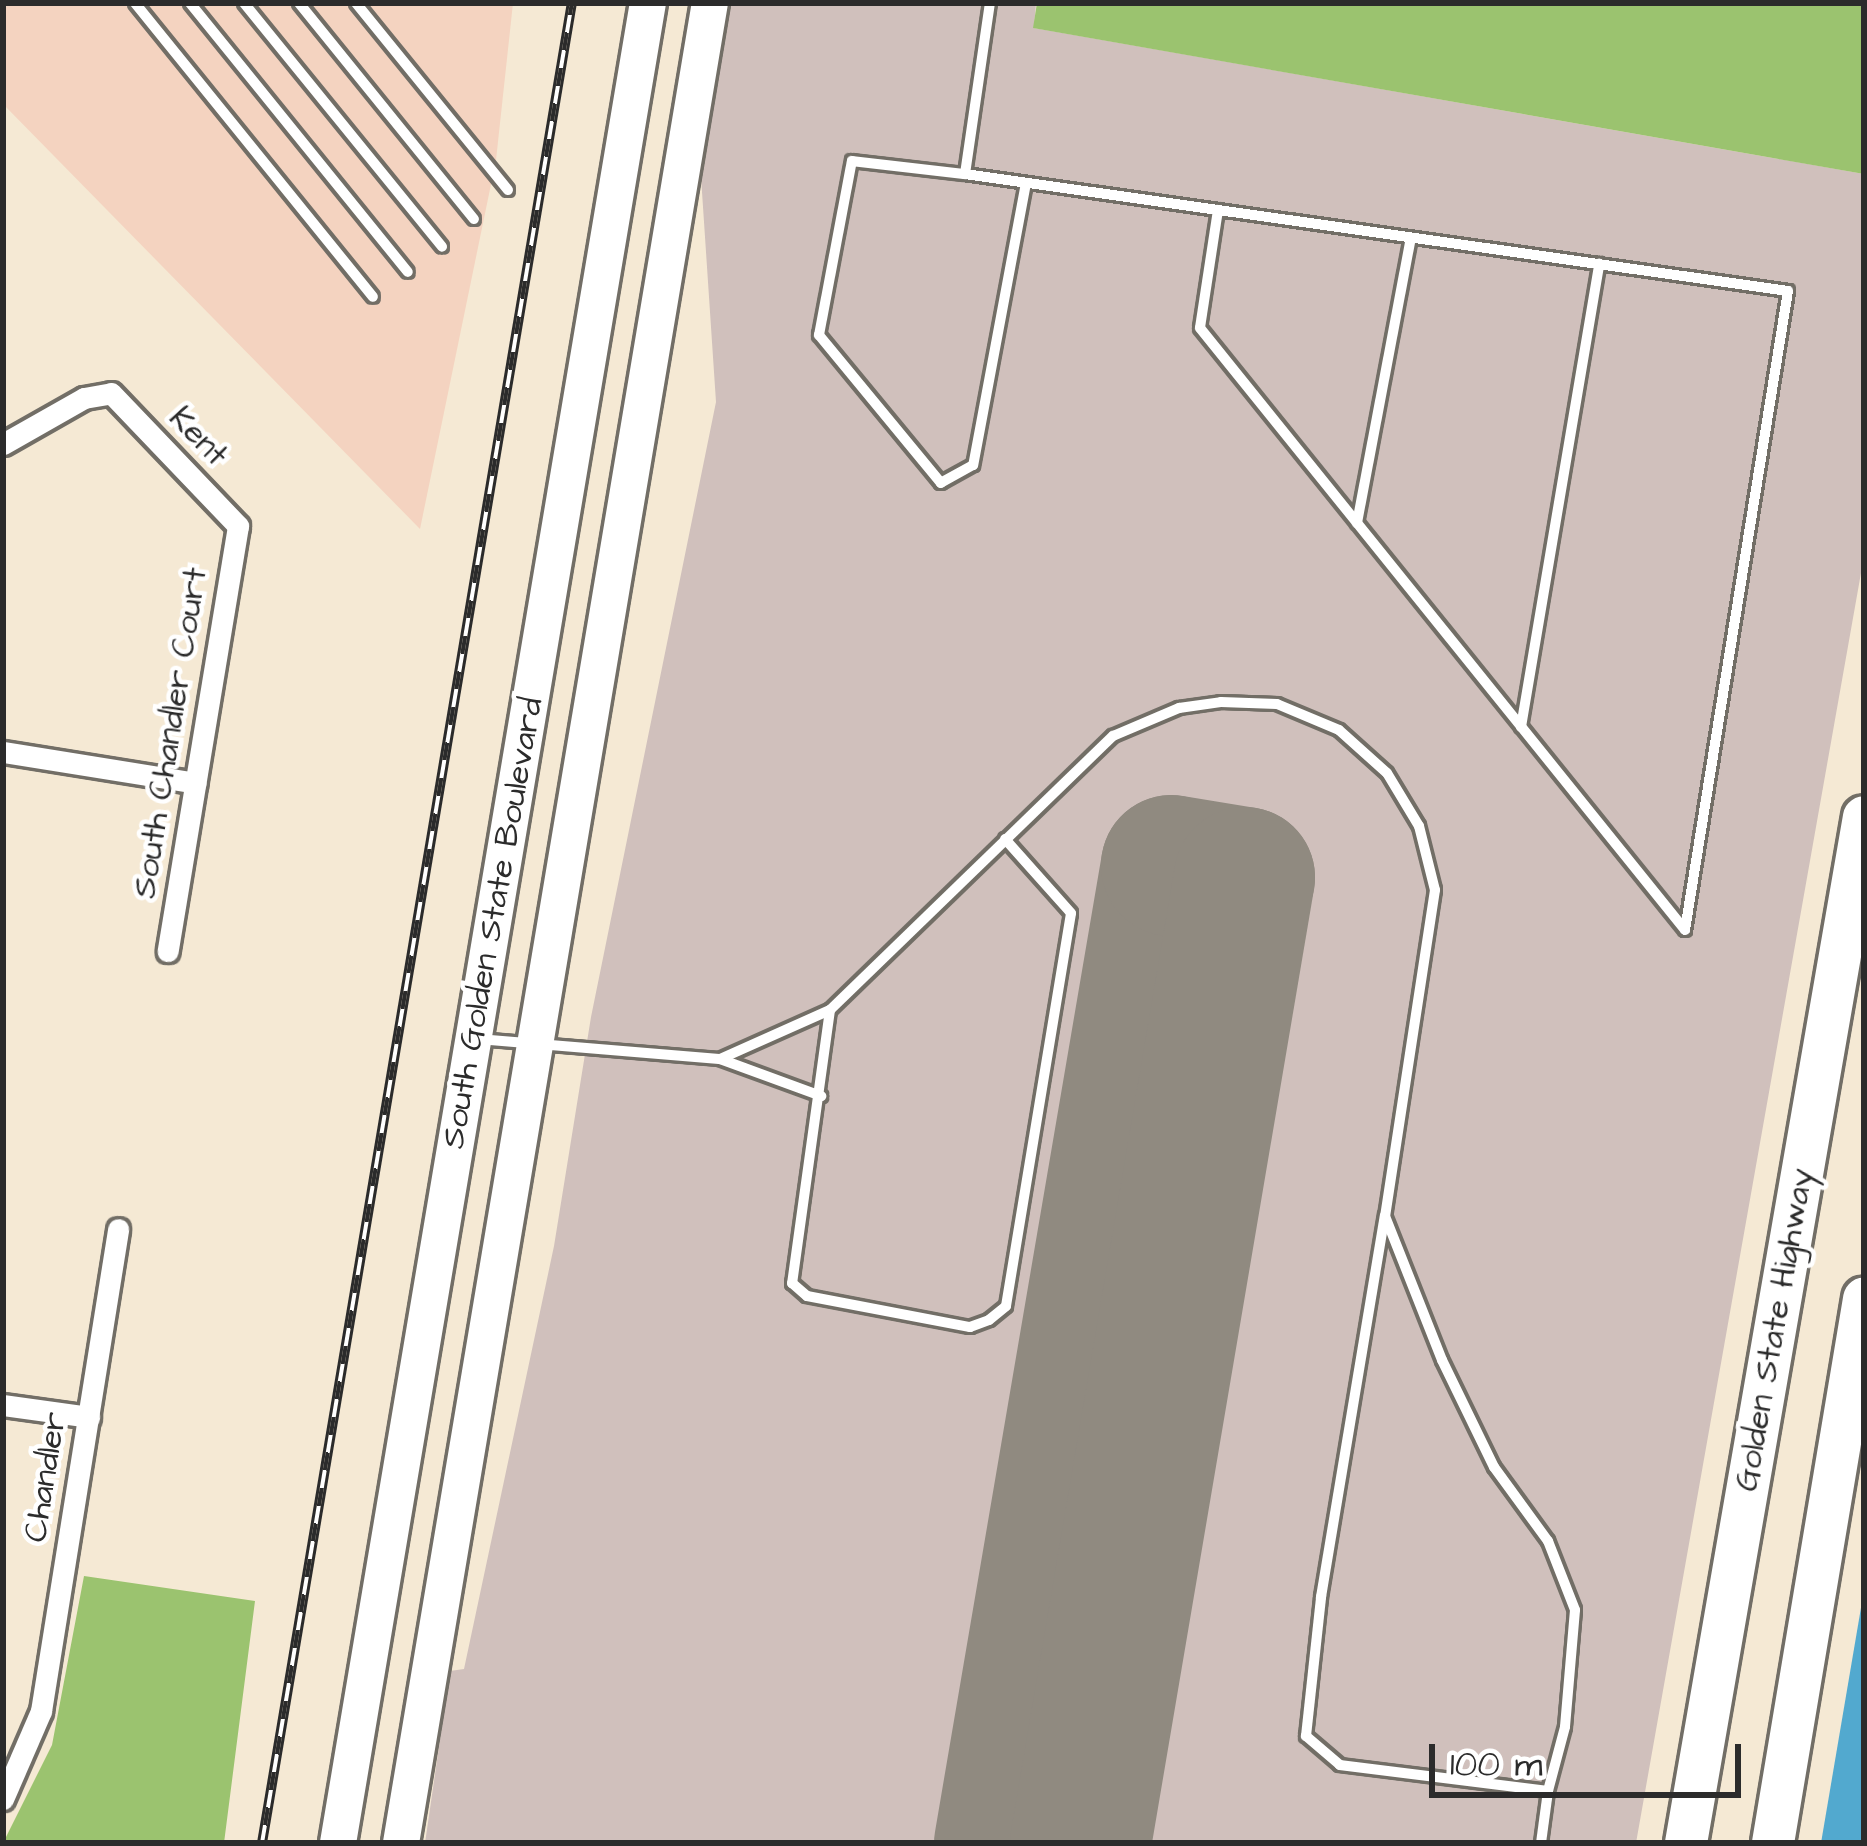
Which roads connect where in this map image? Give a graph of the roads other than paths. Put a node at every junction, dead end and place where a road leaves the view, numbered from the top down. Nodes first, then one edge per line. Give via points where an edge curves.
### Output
1 (135, 3) edge
2 (190, 3) edge
3 (244, 3) edge
4 (299, 3) edge
5 (356, 3) edge
6 (648, 3) edge
7 (710, 3) edge
8 (990, 3) edge
9 (965, 174) junction
10 (1026, 183) junction
11 (508, 190) dead end
12 (1218, 210) junction
13 (474, 219) dead end
14 (1411, 238) junction
15 (442, 247) dead end
16 (1599, 264) junction
17 (408, 272) dead end
18 (374, 297) dead end
19 (3, 444) edge
20 (1357, 523) junction
21 (238, 526) joint
22 (1521, 727) junction
23 (3, 752) edge
24 (196, 783) junction
25 (1864, 818) edge
26 (1004, 839) junction
27 (168, 950) dead end
28 (830, 1010) junction
29 (474, 1039) junction
30 (535, 1048) junction
31 (719, 1059) junction
32 (821, 1096) junction
33 (1385, 1216) junction
34 (118, 1229) dead end
35 (1864, 1299) edge
36 (3, 1405) edge
37 (89, 1417) junction
38 (1548, 1791) junction
39 (3, 1799) edge
40 (338, 1843) edge
41 (401, 1843) edge
42 (1540, 1843) edge
43 (1686, 1843) edge
44 (1773, 1843) edge

1 - 18 lane
2 - 17 lane
3 - 15 lane
4 - 13 lane
5 - 11 lane
6 - 29 main road, South Golden State Boulevard
7 - 30 main road, South Golden State Boulevard
8 - 9 lane
9 - 10 lane
9 - 10 lane via 853,161 819,335 941,484 974,465
10 - 12 lane
12 - 14 lane
12 - 20 lane via 1200,328
14 - 16 lane
14 - 20 lane
16 - 22 lane
16 - 22 lane via 1788,291 1684,930
19 - 21 street, Kent via 84,398 111,393
20 - 22 lane
21 - 24 street, South Chandler Court
23 - 24 street
24 - 27 street, South Chandler Court
25 - 43 highway, Golden State Highway
26 - 28 lane
26 - 32 lane via 1071,913 1006,1306 989,1320 970,1327 807,1296 792,1283
26 - 33 lane via 1113,736 1179,708 1276,704 1339,730 1387,773 1419,826 1435,890
28 - 31 lane
28 - 32 lane
29 - 30 lane
29 - 40 main road, South Golden State Boulevard
30 - 31 lane
30 - 41 main road, South Golden State Boulevard
31 - 32 lane
33 - 38 lane via 1442,1360 1494,1467 1548,1541 1575,1610 1565,1727
33 - 38 lane via 1321,1597 1306,1736 1340,1765
34 - 37 street, Chandler
35 - 44 highway
36 - 37 street
37 - 39 street, Chandler via 41,1712
38 - 42 lane

